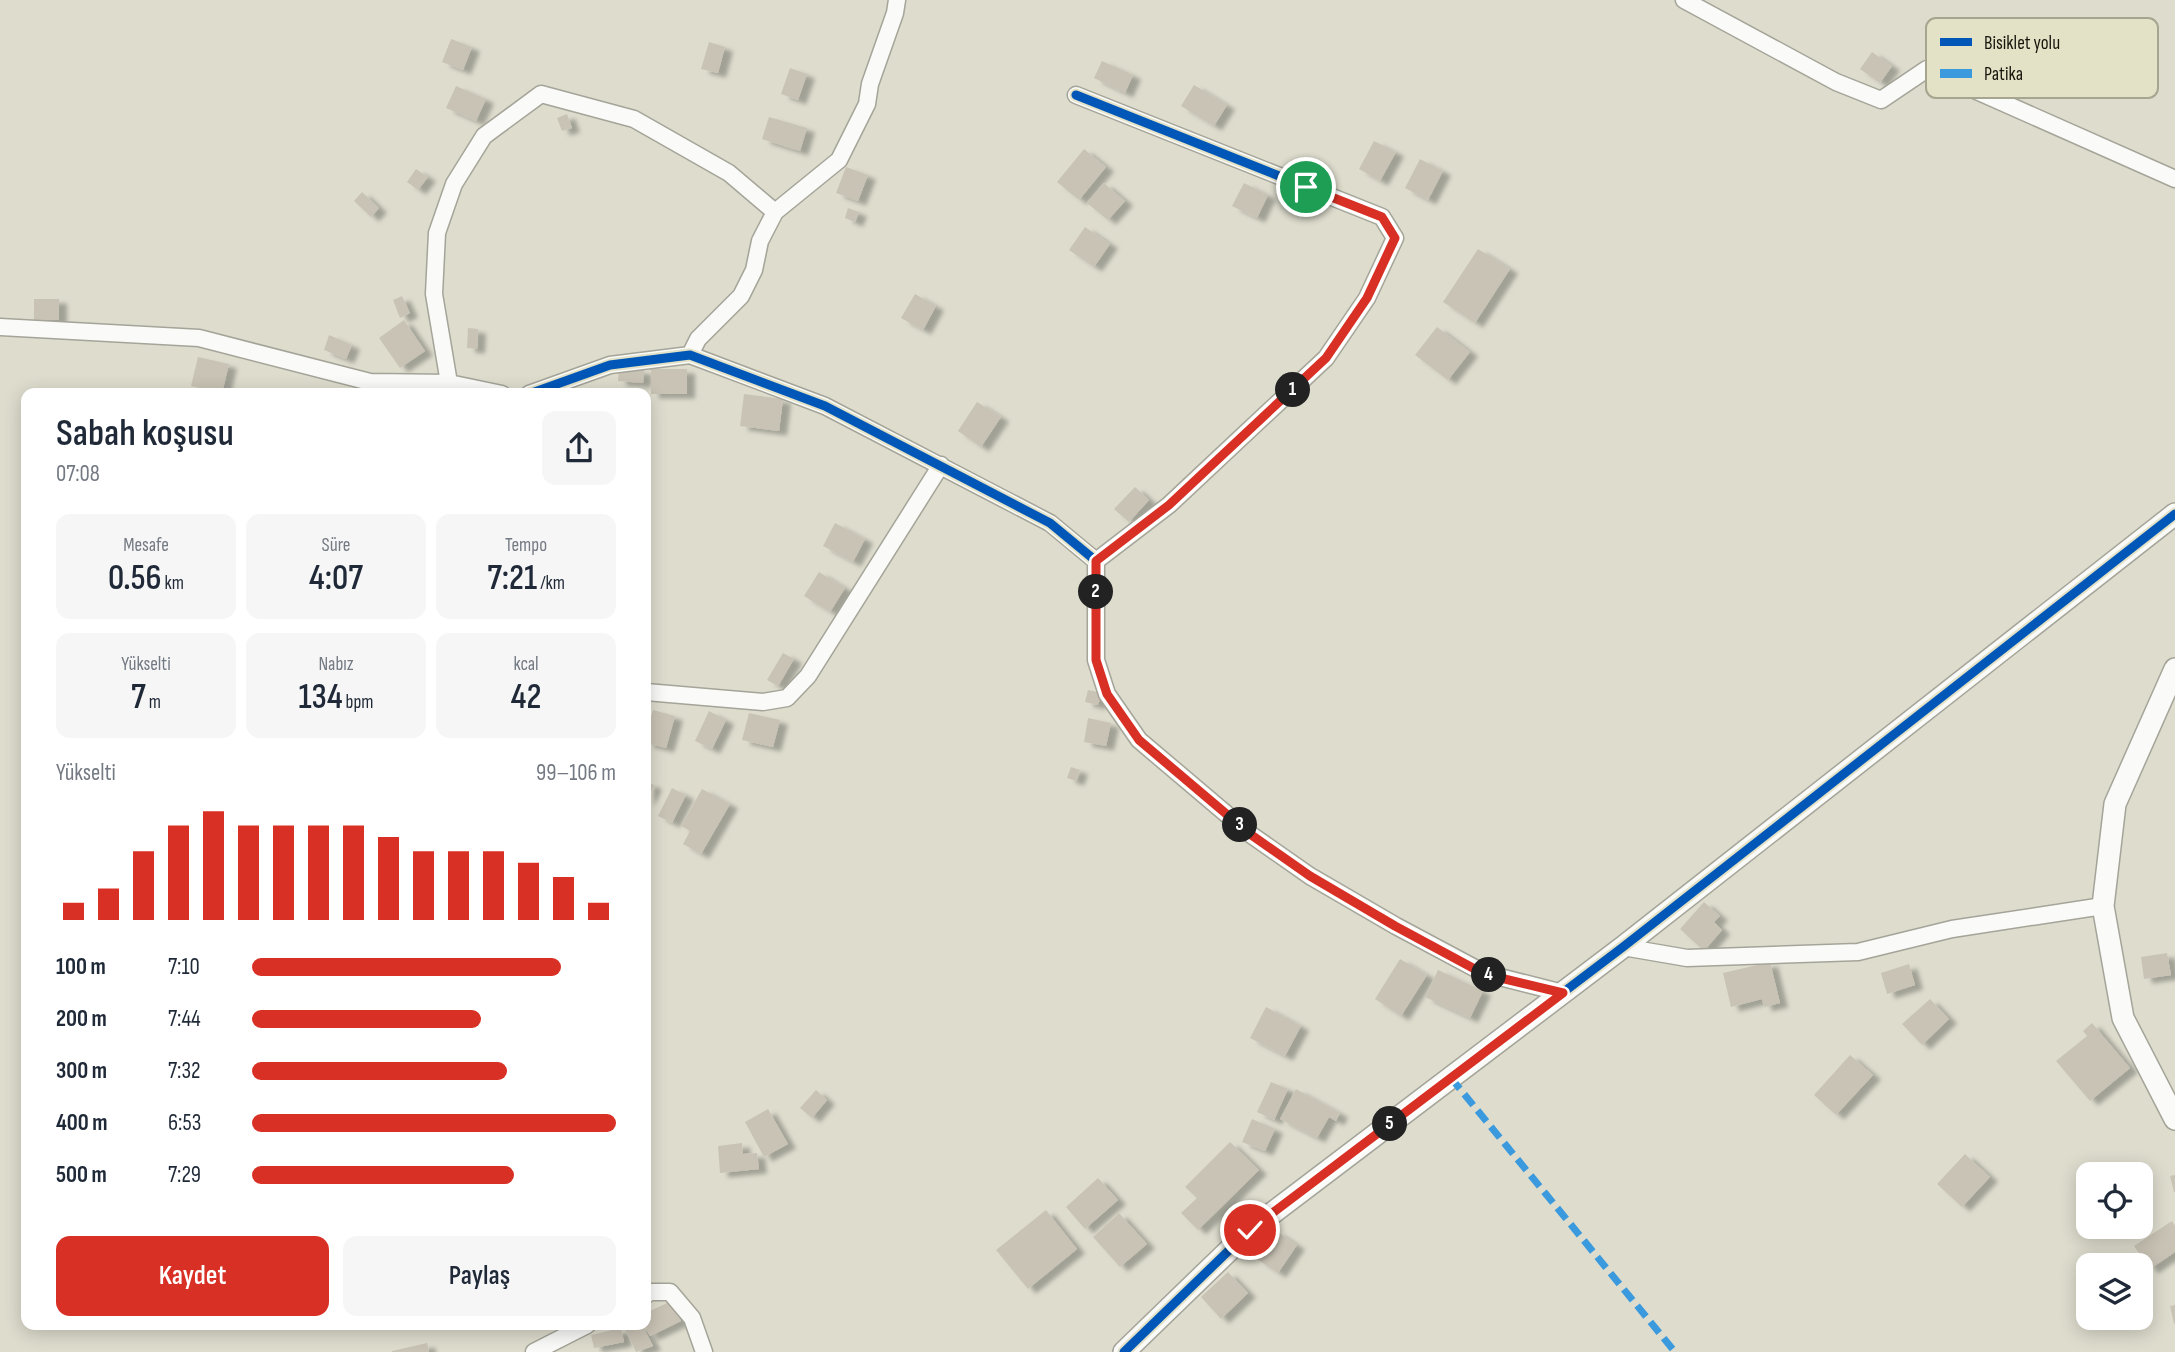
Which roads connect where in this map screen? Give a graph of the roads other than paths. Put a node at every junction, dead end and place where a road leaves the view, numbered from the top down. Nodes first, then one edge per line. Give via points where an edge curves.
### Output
1 (897, 0) edge
2 (1684, 0) edge
3 (1926, 70) edge
4 (1076, 95) dead end
5 (1992, 98) edge
6 (2175, 179) edge
7 (775, 212) junction
8 (0, 327) edge
9 (690, 355) junction
10 (449, 383) junction
11 (473, 388) edge
12 (545, 388) edge
13 (941, 466) junction
14 (2175, 514) edge
15 (1096, 561) junction
16 (2175, 669) edge
17 (651, 692) edge
18 (2102, 906) junction
19 (1623, 947) junction
20 (1563, 993) junction
21 (2175, 1119) edge
22 (651, 1292) edge
23 (577, 1330) edge
24 (534, 1352) edge
25 (704, 1352) edge
26 (1124, 1352) edge

1 - 7 street via 867,104 839,160
2 - 3 street via 1836,82 1881,100
4 - 15 street via 1382,217 1395,238 1367,298 1326,358 1169,505
5 - 6 street
7 - 9 street via 741,296 698,339
7 - 10 street via 729,173 634,119 541,94 484,136 454,184 437,233 434,294
8 - 10 street via 199,338 370,382
9 - 12 street via 610,365
9 - 13 street via 825,406
10 - 11 street
13 - 15 street via 1050,523
13 - 17 street via 808,676 787,698 763,702
14 - 19 street
15 - 20 street via 1096,660 1107,694 1139,740 1250,834 1310,876 1484,974
16 - 18 street via 2115,804
18 - 19 street via 1952,929 1858,952 1687,958
18 - 21 street via 2123,1018
19 - 20 street
20 - 26 street via 1250,1230
22 - 25 street via 670,1292 692,1318
23 - 24 street

